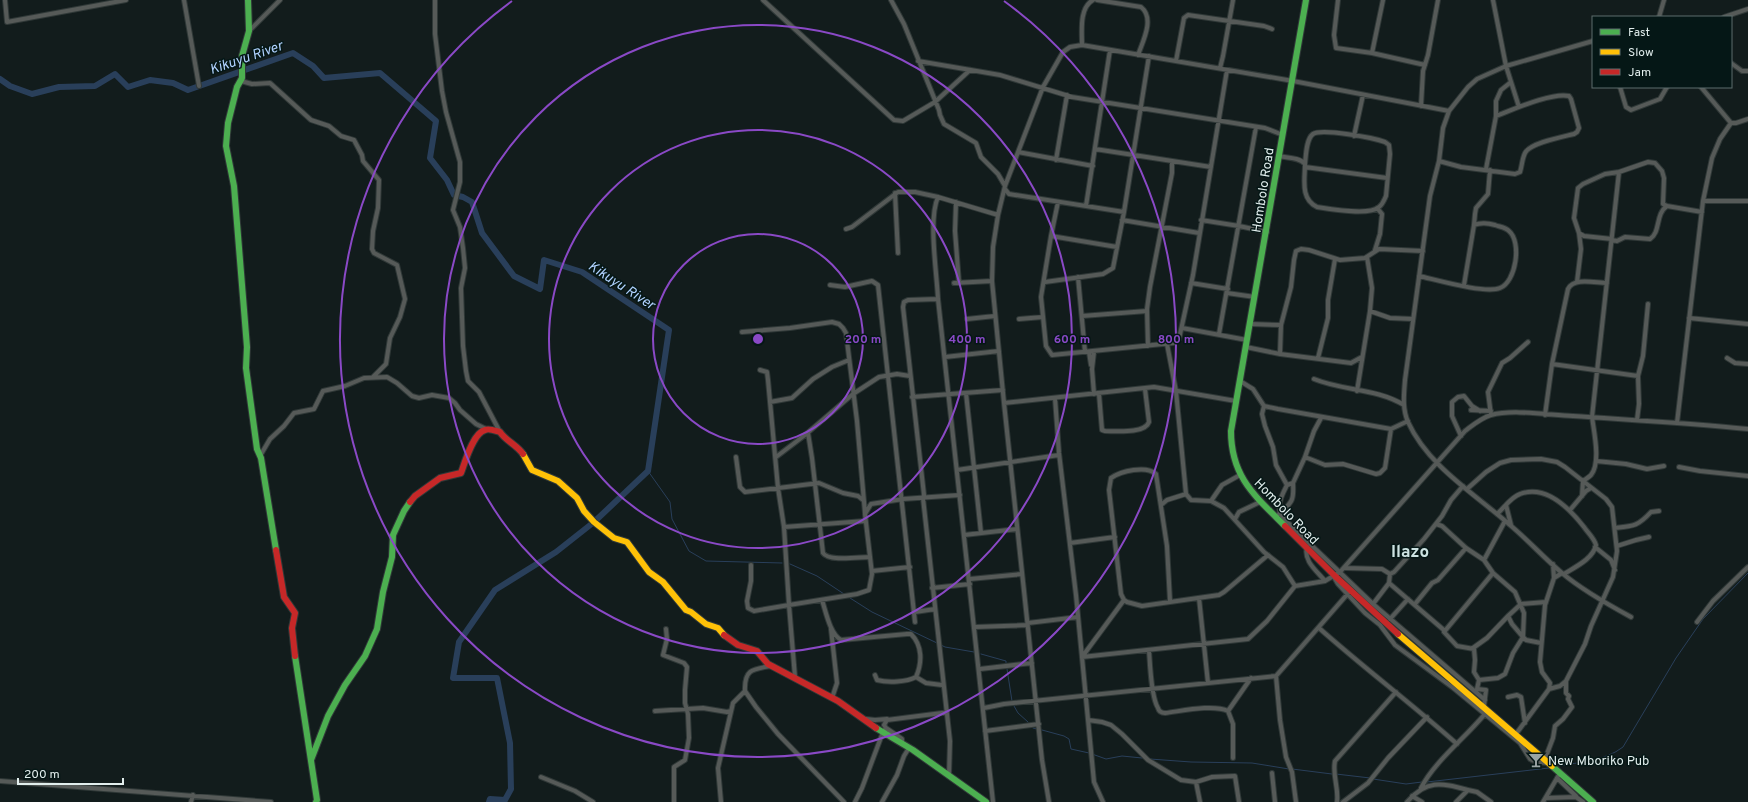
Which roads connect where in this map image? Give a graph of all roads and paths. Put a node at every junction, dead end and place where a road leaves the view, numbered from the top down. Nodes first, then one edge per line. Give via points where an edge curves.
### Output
1 (5, 0) edge
2 (126, 0) edge
3 (184, 0) edge
4 (248, 0) edge
5 (280, 0) edge
6 (435, 0) edge
7 (762, 0) edge
8 (891, 0) edge
9 (1093, 0) edge
10 (1097, 0) edge
11 (1233, 0) edge
12 (1306, 0) edge
13 (1338, 0) edge
14 (1383, 0) edge
15 (1438, 0) edge
16 (1493, 0) edge
17 (1664, 0) edge
18 (99, 2) edge
19 (1748, 9) edge
20 (1659, 16) edge
21 (1727, 16) edge
22 (1229, 20) junction
23 (1272, 29) dead end
24 (248, 31) junction
25 (1592, 41) edge
26 (1082, 45) junction
27 (1110, 50) junction
28 (1372, 53) junction
29 (1138, 55) junction
30 (1148, 56) junction
31 (918, 61) junction
32 (1176, 61) junction
33 (1732, 64) edge
34 (1425, 65) junction
35 (1506, 66) junction
36 (1220, 68) junction
37 (970, 70) junction
38 (1227, 70) junction
39 (1748, 71) edge
40 (1293, 81) junction
41 (241, 82) junction
42 (1511, 82) junction
43 (199, 86) dead end
44 (1043, 87) junction
45 (1620, 88) edge
46 (1666, 88) edge
47 (1702, 88) edge
48 (1067, 95) junction
49 (1363, 95) junction
50 (935, 102) junction
51 (1102, 102) junction
52 (1421, 106) junction
53 (1519, 108) junction
54 (1140, 109) junction
55 (1448, 111) junction
56 (1496, 116) junction
57 (1748, 119) edge
58 (1218, 120) junction
59 (1731, 123) junction
60 (1256, 127) junction
61 (1283, 136) junction
62 (1354, 136) junction
63 (1095, 149) junction
64 (1018, 152) junction
65 (1133, 156) junction
66 (1278, 156) junction
67 (1056, 160) junction
68 (1439, 161) junction
69 (1172, 162) junction
70 (1092, 166) junction
71 (1305, 166) junction
72 (1211, 167) junction
73 (1488, 170) junction
74 (1620, 172) junction
75 (1387, 178) junction
76 (1005, 187) junction
77 (895, 194) junction
78 (938, 197) junction
79 (1703, 201) junction
80 (1748, 201) edge
81 (956, 202) junction
82 (1058, 202) junction
83 (1086, 206) junction
84 (1667, 206) junction
85 (1377, 208) junction
86 (1124, 212) junction
87 (1702, 212) junction
88 (998, 215) junction
89 (1122, 220) junction
90 (1201, 220) junction
91 (1474, 225) junction
92 (1161, 226) junction
93 (1240, 226) junction
94 (846, 229) dead end
95 (1267, 232) junction
96 (1199, 233) junction
97 (1579, 233) junction
98 (1051, 236) junction
99 (1612, 240) junction
100 (1117, 247) junction
101 (1374, 251) junction
102 (1423, 251) junction
103 (898, 253) dead end
104 (1367, 258) junction
105 (1335, 259) junction
106 (1419, 276) junction
107 (1078, 277) junction
108 (992, 281) junction
109 (1045, 282) junction
110 (1577, 282) junction
111 (1191, 283) junction
112 (1607, 283) junction
113 (830, 285) dead end
114 (1464, 285) junction
115 (1227, 291) junction
116 (1254, 297) junction
117 (938, 299) junction
118 (1648, 304) dead end
119 (1147, 311) junction
120 (1370, 311) junction
121 (994, 316) junction
122 (1082, 316) junction
123 (1043, 317) junction
124 (1689, 318) junction
125 (968, 319) dead end
126 (1019, 319) dead end
127 (1413, 320) junction
128 (1250, 324) junction
129 (1748, 324) edge
130 (1281, 325) junction
131 (1182, 328) junction
132 (742, 332) dead end
133 (1219, 334) junction
134 (1247, 340) junction
135 (1528, 342) dead end
136 (1167, 344) junction
137 (1148, 346) junction
138 (1246, 347) junction
139 (999, 351) junction
140 (1087, 352) junction
141 (1094, 352) junction
142 (1280, 354) junction
143 (944, 357) junction
144 (1362, 357) junction
145 (1318, 358) junction
146 (1727, 358) dead end
147 (849, 360) junction
148 (1552, 364) junction
149 (1748, 364) edge
150 (1092, 369) junction
151 (760, 370) dead end
152 (1598, 371) junction
153 (889, 375) junction
154 (910, 376) junction
155 (1638, 376) junction
156 (373, 377) junction
157 (1314, 380) dead end
158 (1240, 381) junction
159 (1145, 388) junction
160 (1003, 390) junction
161 (1176, 391) junction
162 (1357, 391) junction
163 (966, 393) junction
164 (854, 394) junction
165 (948, 394) junction
166 (1096, 394) junction
167 (912, 397) junction
168 (1055, 398) junction
169 (1236, 401) junction
170 (770, 402) junction
171 (1004, 403) junction
172 (1404, 405) junction
173 (1264, 406) junction
174 (1471, 410) dead end
175 (1480, 410) junction
176 (1491, 413) junction
177 (1545, 414) junction
178 (1592, 417) junction
179 (1321, 418) junction
180 (1636, 420) junction
181 (1408, 421) junction
182 (1677, 423) junction
183 (486, 429) junction
184 (1391, 429) junction
185 (1748, 429) edge
186 (500, 432) junction
187 (808, 433) junction
188 (1461, 436) junction
189 (1059, 455) junction
190 (260, 456) junction
191 (736, 457) dead end
192 (776, 457) junction
193 (1305, 457) junction
194 (1596, 461) junction
195 (1010, 462) junction
196 (1437, 463) junction
197 (1664, 466) dead end
198 (974, 467) junction
199 (1679, 467) dead end
200 (957, 470) junction
201 (1240, 475) junction
202 (1748, 476) edge
203 (1583, 481) junction
204 (1293, 483) junction
205 (815, 484) junction
206 (1287, 485) junction
207 (1465, 487) junction
208 (778, 488) junction
209 (1591, 488) junction
210 (1186, 494) junction
211 (960, 495) junction
212 (1582, 496) junction
213 (923, 498) junction
214 (903, 499) junction
215 (863, 500) junction
216 (1211, 500) junction
217 (1260, 502) junction
218 (1161, 505) junction
219 (1506, 505) junction
220 (1570, 510) junction
221 (1659, 511) dead end
222 (1228, 512) junction
223 (1239, 512) junction
224 (865, 514) junction
225 (1497, 514) junction
226 (1278, 515) junction
227 (1235, 519) junction
228 (1505, 520) junction
229 (866, 521) junction
230 (820, 524) junction
231 (1436, 524) junction
232 (1511, 526) junction
233 (784, 527) junction
234 (1615, 528) junction
235 (1017, 529) junction
236 (981, 533) junction
237 (964, 535) junction
238 (1115, 537) junction
239 (1648, 537) dead end
240 (1070, 543) junction
241 (1617, 546) junction
242 (1307, 547) junction
243 (1595, 547) junction
244 (1466, 548) junction
245 (1268, 555) junction
246 (870, 557) junction
247 (1484, 560) junction
248 (1748, 561) edge
249 (1553, 564) junction
250 (751, 566) dead end
251 (910, 567) junction
252 (1344, 568) junction
253 (1746, 568) edge
254 (872, 571) junction
255 (1615, 571) junction
256 (1493, 573) junction
257 (1022, 574) junction
258 (1338, 574) junction
259 (1390, 574) junction
260 (1563, 574) junction
261 (1554, 578) junction
262 (1325, 581) junction
263 (970, 582) junction
264 (1389, 583) junction
265 (1295, 586) junction
266 (932, 588) junction
267 (1350, 592) junction
268 (1199, 598) junction
269 (1408, 599) junction
270 (822, 600) junction
271 (1124, 600) junction
272 (1602, 601) junction
273 (1170, 602) junction
274 (1546, 602) junction
275 (1415, 604) junction
276 (1521, 604) junction
277 (789, 605) junction
278 (1369, 608) junction
279 (935, 609) junction
280 (914, 612) junction
281 (1508, 616) junction
282 (1078, 617) junction
283 (1630, 617) dead end
284 (1390, 619) junction
285 (916, 622) dead end
286 (1697, 622) dead end
287 (1028, 624) junction
288 (831, 626) junction
289 (975, 627) junction
290 (1319, 628) junction
291 (666, 629) dead end
292 (1444, 631) junction
293 (1523, 637) junction
294 (1541, 643) junction
295 (1204, 644) junction
296 (1473, 648) junction
297 (1149, 650) junction
298 (1082, 657) junction
299 (1032, 663) junction
300 (772, 666) junction
301 (980, 669) junction
302 (875, 675) dead end
303 (1276, 676) junction
304 (794, 677) junction
305 (916, 677) junction
306 (1251, 678) junction
307 (1479, 680) junction
308 (1566, 681) junction
309 (1208, 683) junction
310 (942, 685) junction
311 (1153, 688) junction
312 (1550, 689) junction
313 (745, 691) junction
314 (1396, 692) junction
315 (1086, 696) junction
316 (1508, 697) dead end
317 (832, 698) junction
318 (1036, 701) junction
319 (1484, 703) junction
320 (687, 708) junction
321 (984, 708) junction
322 (1228, 710) junction
323 (655, 711) dead end
324 (731, 711) junction
325 (946, 713) junction
326 (1484, 715) junction
327 (1427, 717) junction
328 (890, 718) junction
329 (863, 719) junction
330 (1088, 720) junction
331 (1525, 723) junction
332 (1039, 724) junction
333 (884, 730) junction
334 (985, 731) junction
335 (1516, 734) junction
336 (1457, 744) junction
337 (909, 748) junction
338 (1233, 758) dead end
339 (311, 760) junction
340 (1547, 761) junction
341 (1272, 773) dead end
342 (1559, 775) junction
343 (949, 776) junction
344 (541, 778) dead end
345 (0, 781) edge
346 (1196, 782) junction
347 (1422, 786) junction
348 (1468, 790) junction
349 (193, 795) junction
350 (1338, 795) junction
351 (1412, 796) junction
352 (1576, 797) junction
353 (1348, 799) junction
354 (1544, 800) edge
355 (191, 802) edge
356 (271, 802) edge
357 (316, 802) edge
358 (592, 802) edge
359 (674, 802) edge
360 (721, 802) edge
361 (844, 802) edge
362 (855, 802) edge
363 (882, 802) edge
364 (986, 802) edge
365 (993, 802) edge
366 (1049, 802) edge
367 (1103, 802) edge
368 (1200, 802) edge
369 (1239, 802) edge
370 (1275, 802) edge
371 (1296, 802) edge
372 (1337, 802) edge
373 (1343, 802) edge
374 (1407, 802) edge
375 (1422, 802) edge
376 (1456, 802) edge
377 (1491, 802) edge
378 (1583, 802) edge
379 (1593, 802) edge

1 - 18 street via 7,22
2 - 18 street
3 - 43 street
4 - 24 street
5 - 24 street
6 - 186 street via 434,34 442,91 460,162 460,182 453,210 460,227 465,267 461,288 463,351 467,379 481,394
7 - 50 street via 894,120 903,121
8 - 31 street via 904,24
9 - 26 street via 1086,7
10 - 29 street via 1141,6 1144,9 1147,26
11 - 22 street
12 - 40 street, Hombolo Road
13 - 28 street via 1335,45 1338,48
14 - 28 street
15 - 34 street
16 - 35 street
17 - 20 street
19 - 21 street
22 - 23 street
22 - 32 street via 1190,14 1186,16
22 - 36 street
24 - 41 street via 242,56
25 - 35 street
26 - 27 street
26 - 44 street via 1070,47 1063,52
27 - 29 street
27 - 51 street
28 - 34 street
29 - 30 street
30 - 32 street
30 - 54 street
31 - 37 street
31 - 50 street
32 - 36 street
33 - 39 street via 1742,71
34 - 52 street
35 - 42 street
35 - 55 street via 1477,79
36 - 38 street
37 - 44 street via 1000,74
37 - 50 street
38 - 40 street
38 - 58 street
40 - 49 street
40 - 61 street, Hombolo Road
41 - 156 street via 270,83 311,120 329,126 342,136 354,139 363,161 379,180 372,250 374,254 398,266 405,299 390,339 386,363
41 - 190 street via 228,123 226,146 234,192 247,347 246,368
42 - 53 street
42 - 56 street via 1498,95
44 - 48 street
44 - 64 street
45 - 46 street via 1626,107 1631,110 1660,99
47 - 59 street
48 - 51 street
48 - 67 street
49 - 52 street
49 - 62 street
50 - 76 street via 944,124 976,143 981,157 998,174
51 - 54 street
51 - 63 street
52 - 55 street
53 - 56 street
53 - 73 street via 1560,94 1569,96 1579,128 1574,134 1527,150 1520,172 1513,174
54 - 58 street
54 - 65 street
55 - 68 street
56 - 73 street
57 - 59 street
58 - 60 street
58 - 72 street
59 - 79 street via 1720,139 1712,158
60 - 61 street via 1266,128
60 - 93 street
61 - 66 street, Hombolo Road
62 - 71 street via 1322,132 1313,134 1308,143
62 - 75 street via 1380,140 1388,145 1390,154
63 - 65 street
63 - 70 street
64 - 67 street
64 - 76 street
65 - 69 street
65 - 86 street
66 - 71 street via 1301,160
66 - 95 street, Hombolo Road
67 - 70 street
68 - 73 street
68 - 102 street via 1430,196
69 - 72 street
69 - 92 street
70 - 83 street
71 - 75 street
71 - 85 street via 1305,192 1312,205 1353,211
72 - 90 street
73 - 91 street via 1488,194 1476,208
74 - 84 street via 1648,162 1655,163 1664,178 1663,204
74 - 97 street via 1605,174 1578,188 1574,218
74 - 99 street
75 - 85 street via 1386,196
76 - 82 street via 1009,194
76 - 88 street
77 - 78 street via 914,192
77 - 94 street
77 - 103 street
78 - 81 street
78 - 117 street via 934,212 933,235
79 - 80 street
79 - 87 street
81 - 88 street
81 - 108 street via 956,283
82 - 83 street
82 - 98 street
83 - 86 street
84 - 87 street
84 - 99 street via 1660,212 1653,238 1625,237 1617,241
85 - 101 street via 1382,214 1380,234
86 - 89 street
87 - 124 street
88 - 108 street
89 - 92 street
89 - 100 street
90 - 93 street
90 - 96 street
91 - 114 street
91 - 114 street via 1484,223 1509,231 1516,244 1516,260 1512,273 1502,287 1488,289
92 - 96 street
92 - 119 street
93 - 95 street
93 - 115 street
95 - 116 street, Hombolo Road
96 - 111 street
97 - 99 street
97 - 110 street via 1582,249
98 - 100 street
98 - 109 street
99 - 112 street
100 - 107 street via 1112,268 1107,272
101 - 102 street
101 - 104 street
102 - 106 street
104 - 105 street
104 - 120 street via 1372,284
105 - 130 street via 1309,250 1296,251 1291,287
105 - 145 street via 1328,300 1328,318
106 - 114 street
106 - 127 street
107 - 109 street
107 - 122 street
108 - 121 street
109 - 123 street via 1041,297
110 - 112 street
110 - 148 street via 1570,285 1566,294
111 - 115 street
111 - 131 street
112 - 152 street
113 - 153 street via 846,287 872,282 878,285
115 - 116 street
115 - 133 street
116 - 128 street, Hombolo Road
117 - 143 street
117 - 154 street via 904,302
118 - 155 street via 1643,356
119 - 122 street
119 - 137 street
120 - 127 street via 1390,318
120 - 144 street
121 - 125 street
121 - 139 street
122 - 140 street
123 - 126 street
123 - 140 street via 1046,346 1052,355
124 - 129 street
124 - 182 street
127 - 172 street
128 - 130 street
128 - 134 street, Hombolo Road
130 - 142 street
131 - 133 street
131 - 136 street via 1179,339
132 - 147 street via 832,322 839,324 846,333
133 - 134 street
134 - 138 street, Hombolo Road
135 - 176 street via 1502,362 1488,392
136 - 137 street
136 - 161 street
137 - 141 street
138 - 142 street
138 - 158 street, Hombolo Road
139 - 143 street
139 - 160 street
140 - 141 street
140 - 150 street
141 - 150 street
142 - 145 street
143 - 165 street
144 - 145 street via 1351,363
144 - 162 street
146 - 149 street via 1735,363
147 - 164 street
147 - 170 street via 832,366 792,398
148 - 152 street
148 - 177 street
150 - 166 street
151 - 170 street via 766,372
152 - 155 street
152 - 178 street
153 - 154 street
153 - 164 street via 879,377
153 - 214 street
154 - 167 street
155 - 180 street via 1639,404
156 - 183 street via 391,379 412,396 419,398 432,395 449,398 476,424
156 - 190 street via 323,391 314,409 294,413 270,439
157 - 162 street
158 - 169 street, Hombolo Road
158 - 173 street via 1253,389
159 - 161 street via 1156,387
159 - 166 street
159 - 166 street via 1149,422 1146,427 1134,431 1102,430
160 - 163 street
160 - 171 street
161 - 169 street
161 - 210 street
162 - 172 street via 1391,397
163 - 165 street
163 - 198 street
164 - 187 street
164 - 215 street
165 - 167 street
165 - 200 street
166 - 168 street
167 - 213 street
168 - 171 street
168 - 189 street
169 - 201 street, Hombolo Road via 1231,439 1234,460
170 - 192 street
171 - 195 street
172 - 181 street
173 - 179 street
173 - 206 street via 1262,414 1276,465
174 - 175 street
175 - 176 street
175 - 188 street via 1472,406 1464,396 1452,402 1452,416
176 - 177 street
176 - 188 street
177 - 178 street
178 - 180 street
178 - 194 street
179 - 184 street
179 - 193 street
180 - 182 street
181 - 184 street
181 - 196 street via 1417,438
182 - 185 street
183 - 186 street
183 - 339 street via 480,432 469,450 461,474 440,478 415,496 404,511 393,535 392,558 377,629 365,656 328,716
184 - 193 street via 1385,468 1380,473 1343,464 1325,465
186 - 300 street via 520,450 532,470 558,481 572,493 594,522 614,538 627,542 649,572 663,582 686,610 706,624 718,628 738,645 756,651
187 - 192 street
187 - 205 street
188 - 196 street
189 - 195 street
189 - 240 street
190 - 339 street via 284,597 295,613 292,628 293,644
191 - 208 street via 740,487 745,492
192 - 208 street
193 - 204 street
194 - 197 street via 1647,469
194 - 203 street via 1592,474
195 - 198 street
195 - 235 street
196 - 207 street
196 - 252 street
198 - 200 street
198 - 236 street
199 - 202 street
200 - 211 street
201 - 216 street via 1222,485
201 - 217 street, Hombolo Road
203 - 207 street via 1557,462 1520,459 1500,463
203 - 209 street
203 - 212 street
204 - 206 street
204 - 226 street via 1293,499
205 - 208 street
205 - 215 street via 825,484
205 - 230 street
206 - 226 street via 1278,504
207 - 225 street
207 - 231 street via 1451,500
208 - 233 street
209 - 212 street
209 - 234 street via 1612,507
210 - 216 street via 1191,500
210 - 218 street
211 - 213 street
211 - 237 street
212 - 220 street
213 - 214 street
213 - 266 street
214 - 224 street via 871,504
214 - 251 street
215 - 224 street
216 - 222 street
217 - 223 street
217 - 226 street, Hombolo Road
218 - 238 street via 1156,474 1152,471 1118,473 1111,478 1109,486
218 - 273 street via 1167,546
219 - 220 street via 1520,494 1536,492
219 - 225 street
219 - 232 street
220 - 243 street via 1593,538
221 - 234 street via 1651,512 1634,526
222 - 223 street
222 - 227 street
223 - 227 street
224 - 229 street
225 - 228 street
226 - 242 street, Hombolo Road
226 - 258 street
227 - 245 street
228 - 232 street
228 - 247 street
229 - 230 street
229 - 246 street
230 - 233 street
230 - 246 street via 825,556 834,559
231 - 244 street via 1442,526
231 - 259 street via 1396,571
232 - 249 street
233 - 277 street
234 - 241 street
235 - 236 street
235 - 257 street
236 - 237 street
237 - 263 street
238 - 240 street
238 - 271 street via 1121,594
239 - 241 street
240 - 282 street
241 - 255 street
242 - 258 street, Hombolo Road
242 - 262 street via 1306,555 1309,562
243 - 255 street via 1612,560
243 - 260 street via 1585,560
244 - 247 street
244 - 275 street
245 - 265 street via 1283,567
245 - 268 street via 1224,592
246 - 254 street
247 - 256 street
248 - 253 street
249 - 260 street
249 - 261 street
250 - 277 street via 748,608 754,611
251 - 254 street
251 - 280 street
252 - 258 street
252 - 259 street via 1382,569
253 - 286 street
254 - 270 street via 869,590
255 - 272 street
256 - 276 street via 1513,590
256 - 292 street
257 - 263 street
257 - 287 street
258 - 262 street
258 - 267 street, Hombolo Road
258 - 278 street
259 - 264 street
260 - 261 street
260 - 272 street
261 - 274 street
262 - 265 street
263 - 266 street
263 - 289 street
264 - 269 street
264 - 278 street
265 - 295 street via 1250,638
266 - 279 street
267 - 278 street, Hombolo Road
267 - 290 street
268 - 273 street
268 - 295 street
269 - 275 street
269 - 284 street
270 - 277 street
270 - 288 street
271 - 273 street via 1142,606
271 - 298 street
272 - 283 street
272 - 308 street via 1585,644
274 - 276 street
274 - 294 street
275 - 292 street
276 - 281 street
276 - 293 street via 1524,613
277 - 304 street
278 - 284 street
278 - 319 street, Hombolo Road
278 - 326 street via 1395,645
279 - 280 street
279 - 310 street
280 - 285 street
281 - 293 street
281 - 296 street via 1488,638
282 - 287 street
282 - 298 street
284 - 319 street
287 - 289 street
287 - 299 street
288 - 305 street via 836,638 841,640 911,634 920,649 921,663
288 - 317 street via 837,683
289 - 301 street
290 - 303 street
290 - 314 street
291 - 320 street via 667,639 663,655 684,663 687,667
292 - 296 street via 1457,646
293 - 294 street
293 - 307 street via 1505,674 1498,678
294 - 312 street via 1541,668 1550,683
295 - 297 street
295 - 309 street
296 - 307 street via 1474,672
297 - 298 street
297 - 311 street
298 - 315 street
299 - 301 street
299 - 318 street
300 - 304 street
300 - 313 street via 752,669 746,678
301 - 321 street via 979,679
302 - 305 street via 878,680 886,682
303 - 306 street
303 - 371 street via 1280,720
304 - 317 street
305 - 310 street via 926,683
306 - 309 street
306 - 322 street
307 - 319 street via 1477,689 1486,690
308 - 312 street
308 - 340 street via 1566,693 1572,707 1555,726
309 - 311 street
310 - 325 street
311 - 315 street
311 - 322 street via 1157,708 1164,713 1206,708
312 - 331 street
313 - 324 street via 735,700
313 - 361 street via 778,734
314 - 327 street
314 - 350 street via 1335,761 1334,774
315 - 318 street
315 - 330 street
316 - 331 street via 1521,697
317 - 329 street
318 - 321 street
318 - 332 street
319 - 335 street, Hombolo Road
320 - 323 street
320 - 324 street
320 - 359 street via 686,760 674,767
321 - 334 street
322 - 338 street via 1233,724
324 - 360 street via 718,768
325 - 328 street
325 - 343 street via 950,741
326 - 336 street
326 - 340 street via 1520,743 1530,759 1536,762
327 - 336 street
327 - 353 street via 1374,773 1368,783
328 - 329 street
328 - 333 street via 884,722
329 - 333 street
330 - 346 street via 1111,725 1148,760 1181,780
330 - 367 street via 1094,782
331 - 335 street
332 - 334 street
332 - 366 street via 1044,780
333 - 337 street
333 - 362 street
334 - 365 street
335 - 340 street, Hombolo Road
336 - 347 street via 1426,778
337 - 343 street
337 - 363 street
339 - 357 street
340 - 342 street, Hombolo Road
341 - 370 street
342 - 352 street
342 - 354 street
342 - 379 street, Hombolo Road
343 - 364 street
344 - 358 street
345 - 349 street
346 - 368 street
346 - 369 street via 1212,777 1235,776
347 - 348 street via 1442,783
347 - 351 street
348 - 376 street
348 - 377 street via 1477,792
349 - 355 street
349 - 356 street
350 - 353 street
350 - 372 street
351 - 374 street
351 - 375 street
352 - 354 street
352 - 378 street
353 - 373 street

